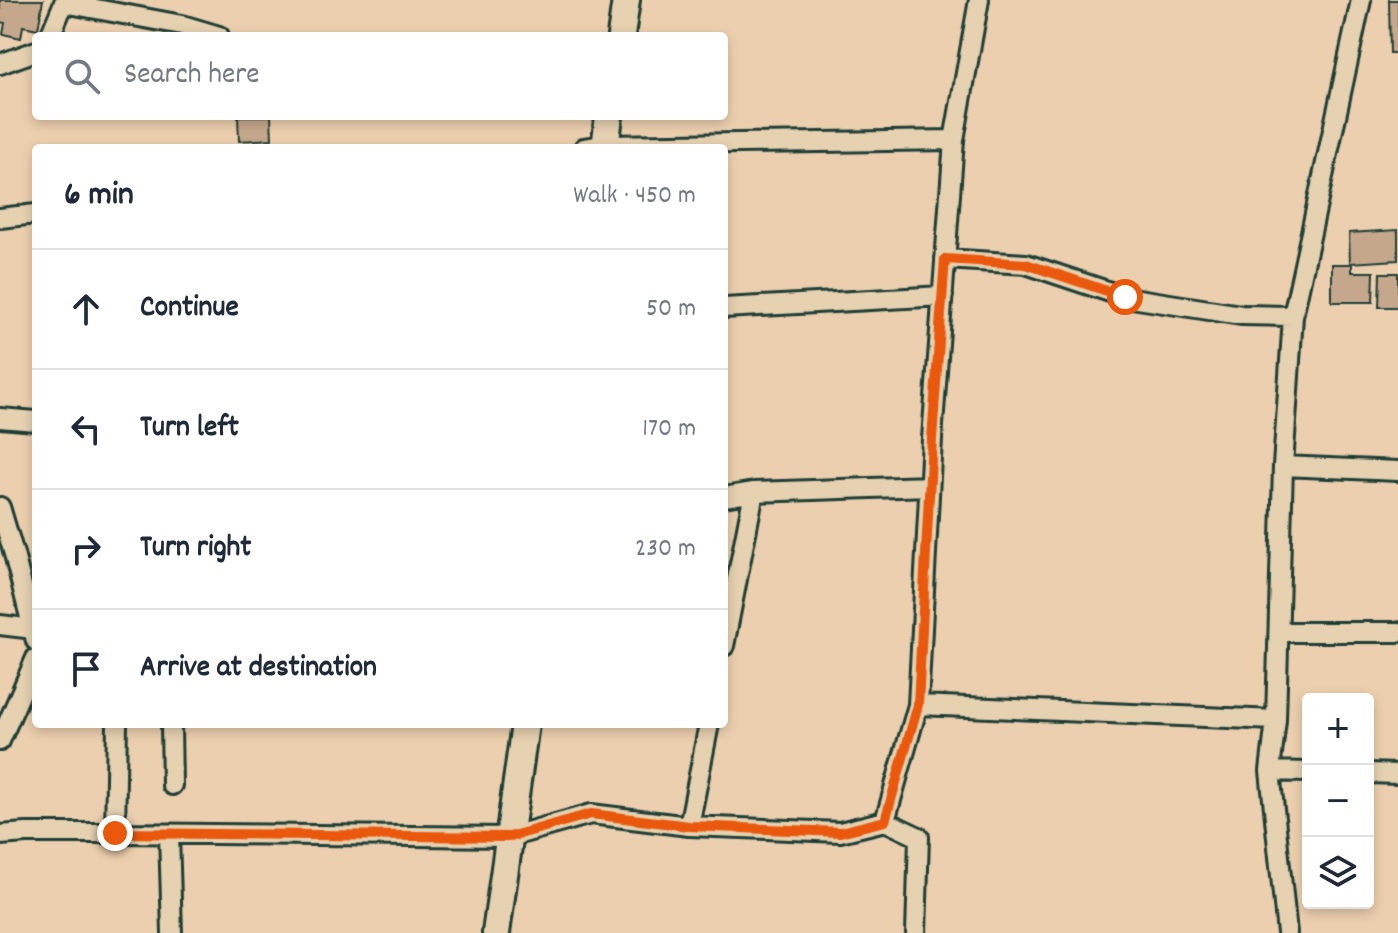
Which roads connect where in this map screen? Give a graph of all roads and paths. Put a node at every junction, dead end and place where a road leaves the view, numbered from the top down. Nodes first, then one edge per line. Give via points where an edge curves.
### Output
1 (626, 0) edge
2 (979, 0) edge
3 (1361, 0) edge
4 (65, 2) edge
5 (52, 32) edge
6 (206, 32) edge
7 (622, 32) edge
8 (32, 52) edge
9 (0, 64) edge
10 (608, 120) edge
11 (954, 140) junction
12 (599, 144) edge
13 (728, 144) edge
14 (32, 214) edge
15 (0, 218) edge
16 (945, 259) junction
17 (943, 296) junction
18 (728, 308) edge
19 (1293, 316) junction
20 (0, 418) edge
21 (32, 421) edge
22 (1283, 466) junction
23 (1398, 471) edge
24 (929, 486) junction
25 (754, 492) junction
26 (728, 496) edge
27 (0, 507) edge
28 (32, 624) edge
29 (0, 625) edge
30 (728, 625) edge
31 (1279, 632) junction
32 (1398, 632) edge
33 (32, 634) edge
34 (32, 667) edge
35 (918, 705) junction
36 (1276, 720) junction
37 (117, 728) edge
38 (171, 728) edge
39 (524, 728) edge
40 (708, 728) edge
41 (0, 741) edge
42 (1270, 771) junction
43 (1302, 772) edge
44 (1374, 773) edge
45 (1398, 774) edge
46 (172, 785) dead end
47 (885, 821) junction
48 (689, 826) junction
49 (115, 833) junction
50 (169, 834) junction
51 (0, 835) edge
52 (509, 837) junction
53 (172, 933) edge
54 (496, 933) edge
55 (916, 933) edge
56 (1287, 933) edge

1 - 7 main road
2 - 11 street
3 - 19 street
4 - 5 street
4 - 6 street
8 - 9 street
10 - 12 main road
11 - 13 street
11 - 16 street
14 - 15 street
16 - 17 street
16 - 19 street via 1026,264 1125,297 1241,315
17 - 18 street
17 - 24 street
19 - 22 street
20 - 21 street
22 - 23 street
22 - 31 street
24 - 25 street
24 - 35 street
25 - 26 street
25 - 30 street
27 - 28 street
29 - 33 street
31 - 32 street
31 - 36 street
34 - 41 street
35 - 36 street
35 - 47 street
36 - 42 street
37 - 49 street
38 - 46 street
39 - 52 main road
40 - 48 street
42 - 43 street
42 - 56 street
44 - 45 street
47 - 48 street via 840,832
47 - 55 street via 919,837
48 - 52 street via 591,814
49 - 50 street
49 - 51 street
50 - 52 street
50 - 53 street
52 - 54 main road

